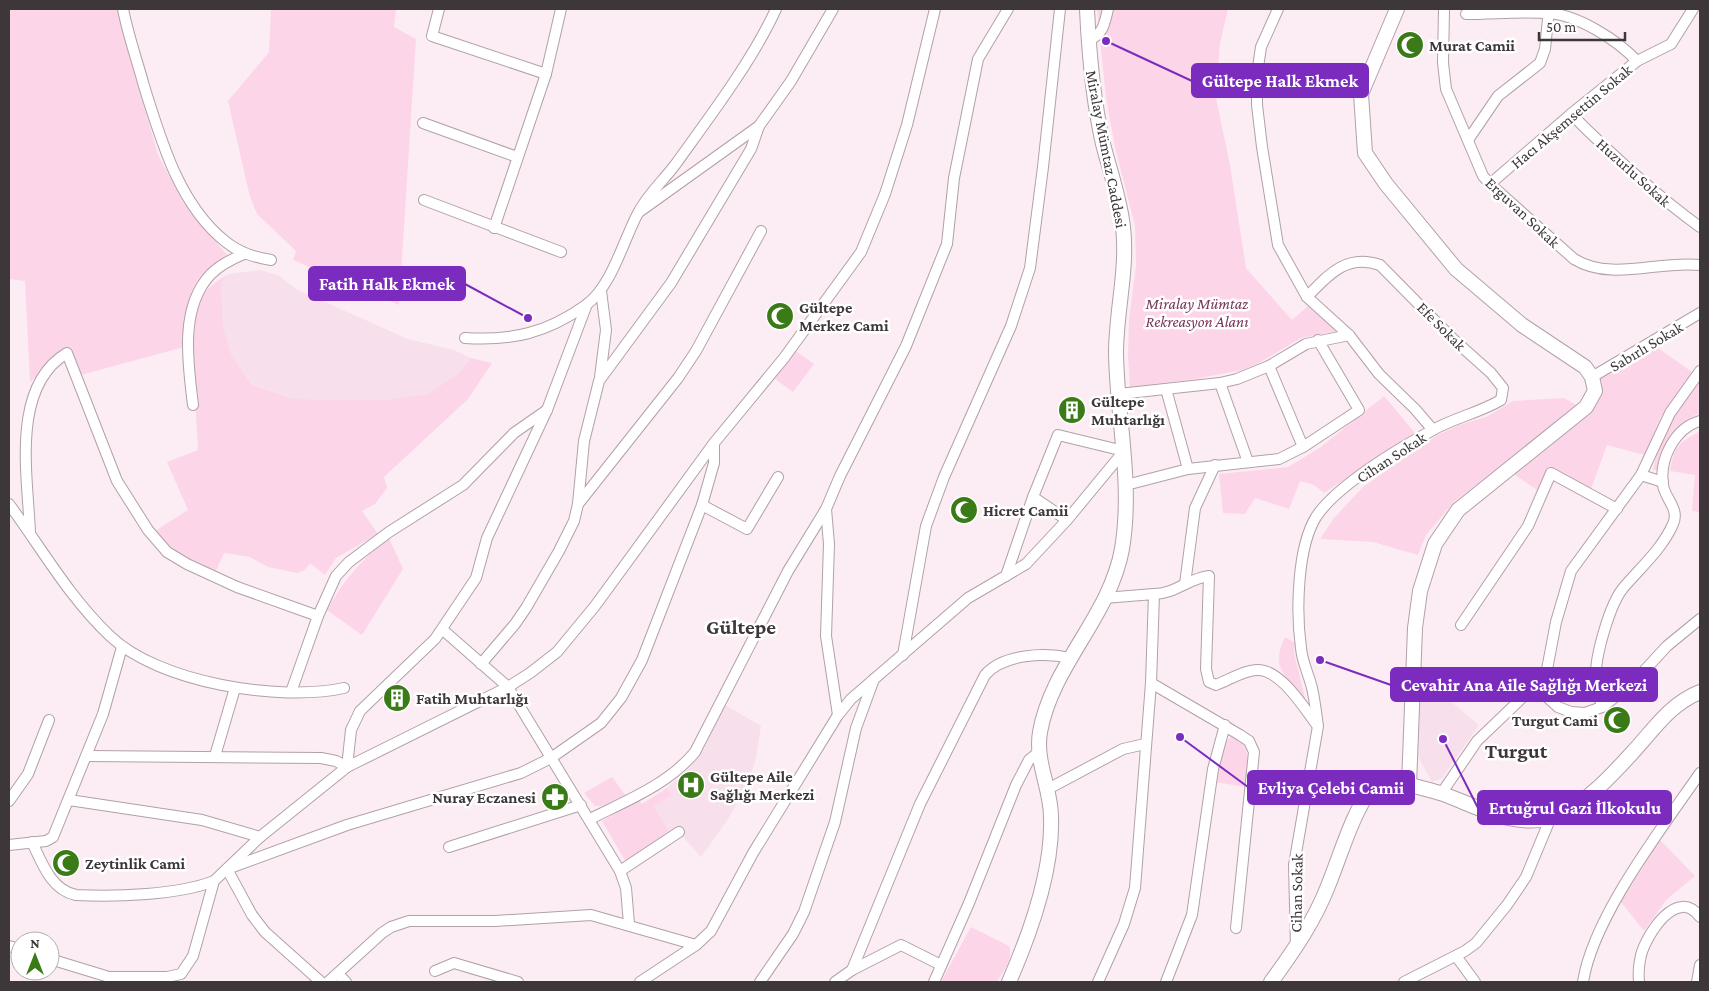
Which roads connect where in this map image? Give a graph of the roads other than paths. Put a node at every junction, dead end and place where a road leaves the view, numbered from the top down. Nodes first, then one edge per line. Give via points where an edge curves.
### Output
1 (123, 9) edge
2 (439, 9) edge
3 (561, 9) edge
4 (776, 9) edge
5 (833, 9) edge
6 (935, 9) edge
7 (1008, 9) edge
8 (1060, 9) edge
9 (1086, 9) edge
10 (1108, 9) edge
11 (1278, 9) edge
12 (1396, 9) edge
13 (1444, 9) edge
14 (1693, 9) edge
15 (1549, 11) edge
16 (1466, 14) dead end
17 (1089, 40) junction
18 (1637, 61) junction
19 (546, 74) junction
20 (1571, 114) junction
21 (423, 123) dead end
22 (759, 126) junction
23 (1468, 140) junction
24 (517, 156) junction
25 (1490, 184) junction
26 (424, 200) dead end
27 (637, 214) junction
28 (1700, 227) edge
29 (494, 228) junction
30 (761, 231) dead end
31 (561, 252) dead end
32 (244, 254) junction
33 (271, 260) dead end
34 (1700, 265) edge
35 (601, 291) junction
36 (1307, 297) junction
37 (587, 304) junction
38 (1700, 313) edge
39 (1349, 335) junction
40 (465, 338) dead end
41 (1318, 340) junction
42 (1269, 366) junction
43 (1700, 370) edge
44 (1592, 377) junction
45 (599, 381) junction
46 (1220, 384) junction
47 (1166, 389) junction
48 (1119, 394) junction
49 (192, 405) dead end
50 (547, 410) junction
51 (1700, 421) edge
52 (1433, 430) junction
53 (714, 443) junction
54 (1303, 448) junction
55 (1124, 451) junction
56 (1248, 462) junction
57 (1215, 465) junction
58 (1188, 469) junction
59 (1641, 475) junction
60 (778, 477) dead end
61 (1663, 482) junction
62 (1126, 485) junction
63 (1033, 497) junction
64 (9, 504) edge
65 (578, 504) junction
66 (702, 506) junction
67 (1617, 509) junction
68 (826, 510) junction
69 (1067, 520) junction
70 (30, 533) junction
71 (1006, 576) junction
72 (1185, 584) junction
73 (1154, 594) junction
74 (1104, 598) junction
75 (318, 616) junction
76 (1700, 619) edge
77 (1462, 625) dead end
78 (443, 630) junction
79 (122, 647) junction
80 (903, 655) junction
81 (1070, 658) junction
82 (481, 664) junction
83 (874, 679) junction
84 (1545, 680) junction
85 (1151, 683) junction
86 (508, 687) junction
87 (235, 688) junction
88 (344, 688) dead end
89 (290, 692) junction
90 (1700, 692) edge
91 (1602, 707) junction
92 (838, 715) junction
93 (49, 720) dead end
94 (1226, 725) junction
95 (1318, 726) junction
96 (1145, 744) junction
97 (1039, 752) junction
98 (87, 756) junction
99 (215, 756) junction
100 (551, 758) junction
101 (346, 767) junction
102 (1700, 773) edge
103 (1409, 785) junction
104 (1046, 790) junction
105 (1441, 794) junction
106 (69, 800) junction
107 (9, 801) edge
108 (581, 805) junction
109 (1551, 817) junction
110 (590, 819) junction
111 (679, 832) dead end
112 (260, 838) junction
113 (32, 842) junction
114 (9, 845) edge
115 (449, 847) dead end
116 (227, 869) junction
117 (620, 871) junction
118 (214, 881) junction
119 (1700, 917) edge
120 (628, 924) junction
121 (1236, 928) dead end
122 (696, 944) junction
123 (1296, 948) junction
124 (1456, 956) junction
125 (60, 962) edge
126 (941, 965) junction
127 (1700, 965) edge
128 (852, 970) junction
129 (435, 971) dead end
130 (338, 974) junction
131 (113, 980) edge
132 (321, 982) edge
133 (328, 982) edge
134 (346, 982) edge
135 (518, 982) edge
136 (640, 982) edge
137 (760, 982) edge
138 (835, 982) edge
139 (934, 982) edge
140 (1009, 982) edge
141 (1098, 982) edge
142 (1166, 982) edge
143 (1272, 982) edge
144 (1404, 982) edge
145 (1475, 982) edge
146 (1583, 982) edge
147 (1638, 982) edge
148 (1697, 982) edge

1 - 32 street via 160,139 180,182 203,220 226,243
2 - 19 street via 432,36
3 - 19 street
4 - 27 street via 754,50
5 - 22 street via 791,81
6 - 53 street via 907,125 861,252 789,351
7 - 68 street via 978,59 954,178 947,244 906,346
8 - 80 street via 1030,268 1010,326 926,526
9 - 17 main road, Miralay Mümtaz Caddesi
10 - 17 street via 1101,32
11 - 36 street, Cihan Sokak via 1261,47 1257,105 1278,245
12 - 44 main road via 1361,94 1365,153 1386,184 1456,269 1522,326 1585,367
13 - 23 street, Erguvan Sokak via 1444,77 1450,100
14 - 18 street, Hacı Akşemsettin Sokak via 1671,44
15 - 16 street
15 - 18 street via 1604,35
15 - 23 street via 1545,49 1540,63 1498,96
17 - 48 main road, Miralay Mümtaz Caddesi via 1099,122 1124,229 1116,334
18 - 20 street, Hacı Akşemsettin Sokak
19 - 24 street
20 - 25 street, Hacı Akşemsettin Sokak
20 - 28 street, Huzurlu Sokak via 1653,192
21 - 24 street
22 - 27 street
22 - 45 street via 751,149 671,283
23 - 25 street, Erguvan Sokak via 1483,176
24 - 29 street
25 - 34 street, Erguvan Sokak via 1585,266 1608,270 1663,264
26 - 29 street
27 - 35 street
29 - 31 street
30 - 65 street via 678,378
32 - 33 street
32 - 49 street via 210,274 195,300 189,338
35 - 37 street
35 - 45 street via 606,330
36 - 39 street, Cihan Sokak
36 - 52 street, Efe Sokak via 1343,265 1365,262 1380,265 1500,382 1503,388 1501,400
37 - 40 street via 529,334
37 - 50 street
38 - 44 street, Sabırlı Sokak
39 - 41 street
39 - 52 street, Cihan Sokak via 1379,374
41 - 42 street
41 - 54 street via 1359,410
42 - 46 street
42 - 54 street
43 - 59 street via 1670,414
44 - 103 main road via 1594,395 1586,407 1458,510 1435,544 1420,591 1414,628
45 - 65 street via 584,441
46 - 47 street
46 - 56 street
47 - 48 street
47 - 58 street
48 - 55 main road, Miralay Mümtaz Caddesi
50 - 75 street via 514,432 463,485 349,562 336,576
50 - 78 street via 487,538 479,572
51 - 61 street via 1682,430 1674,441 1667,457
52 - 95 street, Cihan Sokak via 1355,480 1323,509 1311,528 1302,553 1300,636
53 - 66 street via 714,463
53 - 86 street via 571,637 550,658
54 - 56 street via 1279,458
55 - 62 main road, Miralay Mümtaz Caddesi
55 - 63 street via 1058,435
55 - 69 street
56 - 57 street
57 - 58 street
57 - 72 street via 1194,508
58 - 62 street
59 - 61 street
59 - 67 street
60 - 66 street via 746,529
61 - 91 street via 1676,518 1656,553 1624,587 1614,604 1596,670
62 - 74 main road, Miralay Mümtaz Caddesi via 1121,551
63 - 69 street
63 - 71 street
64 - 70 street
65 - 82 street via 574,521 559,551 526,608
66 - 100 street via 635,675 612,712 601,723
67 - 77 street via 1551,473 1528,526
67 - 84 street via 1571,571 1559,608
68 - 92 street via 829,544 826,636
68 - 110 street via 788,571 695,752 662,780
69 - 71 street via 1026,564
70 - 75 street via 27,433 32,398 37,383 67,353 117,481 148,530 167,552 236,587
70 - 79 street via 65,586
71 - 80 street via 968,598
72 - 73 street via 1169,593
72 - 95 street via 1210,576 1206,669 1209,682 1216,685 1255,670 1272,674 1288,688
73 - 74 street
73 - 85 street
74 - 81 main road, Miralay Mümtaz Caddesi
75 - 89 street
76 - 91 street via 1667,646 1631,685
78 - 82 street
78 - 101 street via 360,711 351,730
79 - 87 street via 192,678
79 - 98 street via 110,695
80 - 83 street
81 - 97 main road, Miralay Mümtaz Caddesi via 1042,722
81 - 128 street via 1049,654 1025,656 994,667 985,675 920,804
82 - 86 street
83 - 92 street
83 - 137 street via 856,728 835,822 804,912
84 - 91 street via 1547,697 1564,710 1585,713
84 - 105 street via 1477,741
85 - 94 street
85 - 96 street
86 - 100 street
86 - 101 street
87 - 89 street
87 - 99 street
88 - 89 street
90 - 109 main road via 1672,708 1582,802
92 - 122 street via 749,861 717,922
93 - 107 street via 28,774
94 - 121 street via 1249,741 1254,752
94 - 142 street via 1213,769 1192,915
95 - 123 street, Cihan Sokak via 1294,865
96 - 104 street via 1123,749
96 - 141 street via 1135,888 1124,924
97 - 104 main road, Miralay Mümtaz Caddesi
97 - 126 street via 1029,760 1016,785
98 - 99 street
98 - 106 street
99 - 101 street via 321,758
100 - 108 street
100 - 116 street via 537,767 498,781 347,825
101 - 112 street
102 - 146 street via 1607,918 1588,954
103 - 105 main road
103 - 123 main road via 1379,779 1372,786 1328,888
104 - 140 main road, Miralay Mümtaz Caddesi via 1052,817 1045,868 1026,943
105 - 109 main road via 1485,813 1524,819
106 - 112 street via 194,818
106 - 113 street via 53,837
108 - 110 street
108 - 115 street
109 - 124 street via 1540,847 1514,896 1476,943
110 - 117 street
111 - 117 street
112 - 116 street
113 - 114 street
113 - 118 street via 55,883 76,895 170,891
116 - 118 street
116 - 132 street via 265,932
117 - 120 street via 626,888
118 - 131 street via 193,956 181,974
119 - 147 street via 1694,911 1682,908 1675,908 1664,915 1644,946
120 - 122 street
120 - 130 street via 581,914 495,922 409,922 382,932
122 - 136 street
123 - 143 main road
124 - 144 street
124 - 145 street
125 - 131 street
126 - 128 street via 900,945
126 - 139 street
127 - 148 street
128 - 138 street
129 - 135 street via 454,963
130 - 133 street
130 - 134 street

